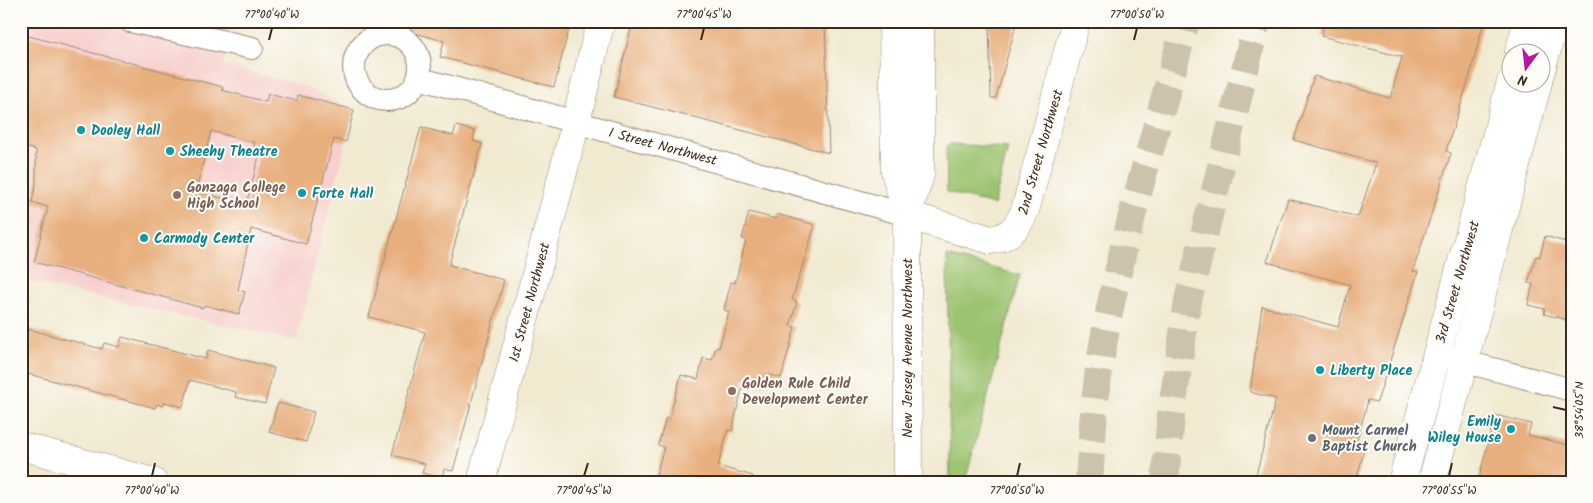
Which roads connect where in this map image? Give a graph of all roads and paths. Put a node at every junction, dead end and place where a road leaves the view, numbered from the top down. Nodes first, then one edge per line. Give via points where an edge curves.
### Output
1 (130, 21) edge
2 (601, 21) edge
3 (893, 21) edge
4 (920, 21) edge
5 (1076, 21) edge
6 (1528, 21) edge
7 (1554, 21) edge
8 (1522, 42) edge
9 (1548, 42) edge
10 (252, 48) dead end
11 (418, 78) dead end
12 (1508, 92) edge
13 (1535, 92) edge
14 (575, 122) junction
15 (907, 215) junction
16 (1436, 354) junction
17 (1464, 361) junction
18 (1572, 390) edge
19 (21, 446) edge
20 (153, 482) edge
21 (481, 482) edge
22 (908, 482) edge
23 (1402, 482) edge
24 (1432, 482) edge

1 - 10 street
2 - 14 street, 1st Street Northwest
3 - 15 street, New Jersey Avenue Northwest via 895,171
4 - 15 street, New Jersey Avenue Northwest via 920,175
5 - 15 street, 2nd Street Northwest via 1026,207 1016,228 1005,237 991,240
6 - 8 street
7 - 9 street
11 - 14 street, I Street Northwest
12 - 16 street, 3rd Street Northwest
13 - 17 street, 3rd Street Northwest
14 - 15 street, I Street Northwest
14 - 21 street, 1st Street Northwest
15 - 22 street, New Jersey Avenue Northwest
16 - 17 street
16 - 23 street, 3rd Street Northwest
17 - 18 street
17 - 24 street, 3rd Street Northwest
19 - 20 street

